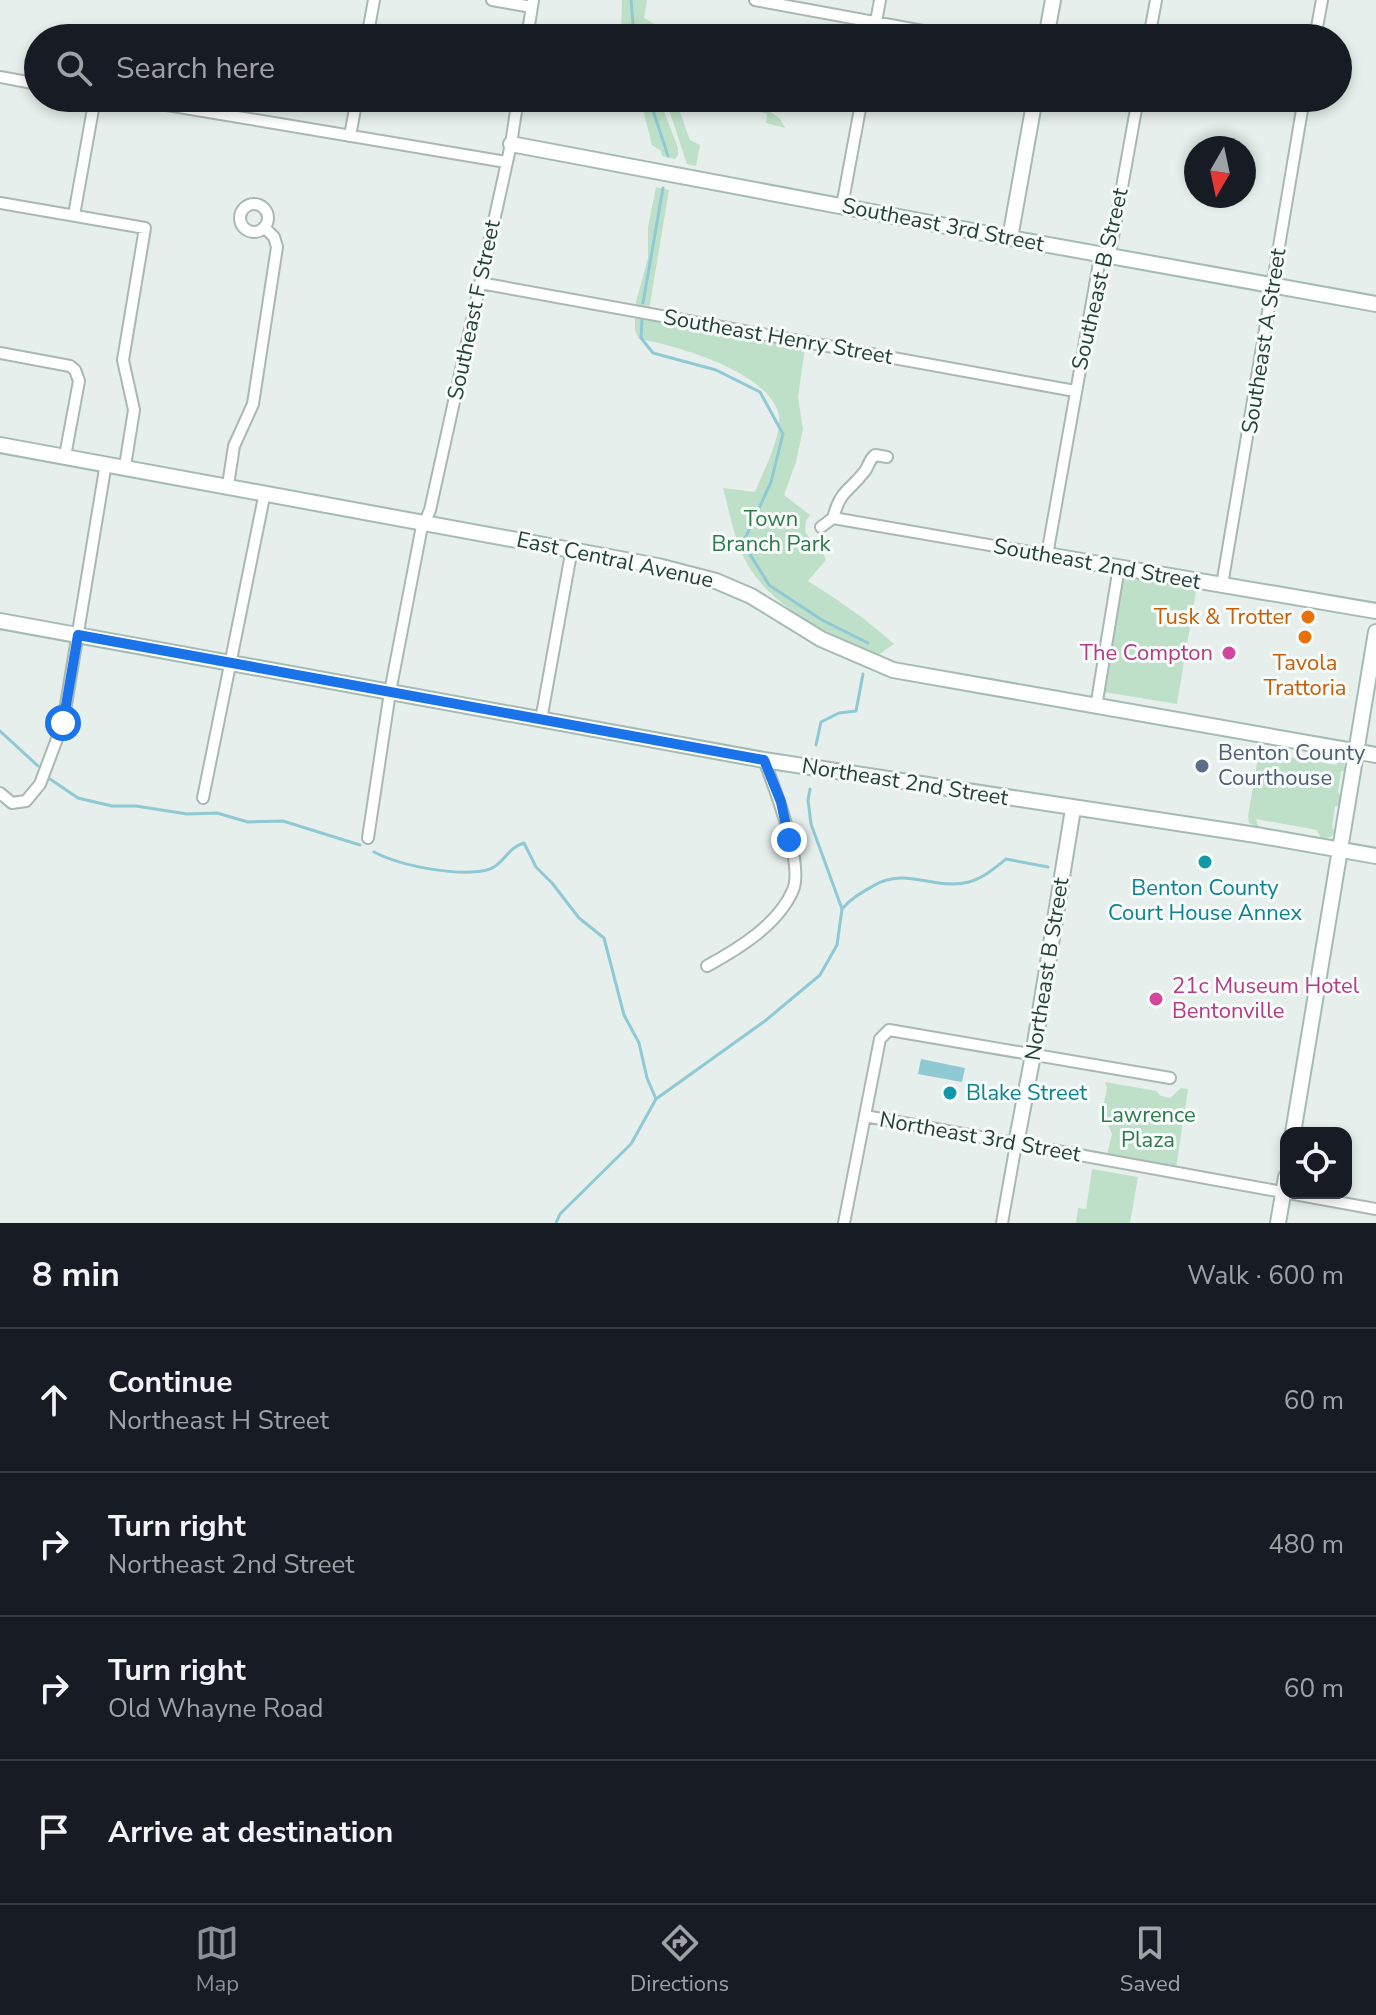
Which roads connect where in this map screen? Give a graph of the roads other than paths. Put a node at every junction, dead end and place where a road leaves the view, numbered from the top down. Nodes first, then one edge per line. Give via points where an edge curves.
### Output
1 (374, 0) edge
2 (492, 0) edge
3 (755, 0) edge
4 (880, 0) edge
5 (1053, 0) edge
6 (1156, 0) edge
7 (1322, 0) edge
8 (532, 3) edge
9 (876, 22) junction
10 (370, 24) edge
11 (529, 24) edge
12 (887, 24) edge
13 (1049, 24) edge
14 (1152, 24) edge
15 (1318, 24) edge
16 (0, 77) edge
17 (24, 81) edge
18 (92, 112) edge
19 (208, 112) edge
20 (354, 112) edge
21 (516, 112) edge
22 (859, 112) edge
23 (1032, 112) edge
24 (1135, 112) edge
25 (1302, 112) edge
26 (350, 136) junction
27 (511, 144) junction
28 (506, 162) junction
29 (0, 203) edge
30 (842, 206) junction
31 (74, 215) junction
32 (264, 227) dead end
33 (1010, 238) junction
34 (1106, 255) junction
35 (480, 283) junction
36 (1273, 286) junction
37 (1376, 304) edge
38 (0, 353) edge
39 (1075, 391) junction
40 (0, 445) edge
41 (65, 456) junction
42 (887, 457) dead end
43 (106, 463) junction
44 (125, 466) junction
45 (228, 485) junction
46 (265, 492) junction
47 (833, 518) junction
48 (425, 521) junction
49 (821, 527) dead end
50 (572, 548) junction
51 (1047, 555) junction
52 (1119, 567) junction
53 (1222, 585) junction
54 (1376, 611) edge
55 (0, 621) edge
56 (1376, 632) edge
57 (78, 635) junction
58 (230, 663) junction
59 (390, 692) junction
60 (1096, 707) junction
61 (541, 720) junction
62 (1355, 751) junction
63 (1376, 755) edge
64 (764, 760) junction
65 (0, 793) edge
66 (203, 798) dead end
67 (1073, 809) junction
68 (368, 838) dead end
69 (1338, 850) junction
70 (1376, 856) edge
71 (707, 966) dead end
72 (1033, 1055) junction
73 (1170, 1078) dead end
74 (865, 1116) junction
75 (1294, 1127) edge
76 (1016, 1144) junction
77 (1280, 1192) edge
78 (1282, 1199) edge
79 (1318, 1199) edge
80 (1376, 1209) edge
81 (844, 1223) edge
82 (1002, 1223) edge
83 (1278, 1223) edge

1 - 10 street
2 - 8 street
3 - 9 street
4 - 9 street
5 - 13 street
6 - 14 street
7 - 15 street
8 - 11 street
9 - 12 street
16 - 17 street
18 - 31 street
19 - 26 street
20 - 26 street
21 - 27 street, Southeast F Street
22 - 30 street
23 - 33 street
24 - 34 street, Southeast B Street
25 - 36 street, Southeast A Street
26 - 28 street
27 - 28 street, Southeast F Street
27 - 30 street, Southeast 3rd Street
28 - 35 street, Southeast F Street
29 - 31 street
30 - 33 street, Southeast 3rd Street
31 - 44 street via 145,228 123,360 134,410
32 - 45 street via 277,247 253,404 234,446
33 - 34 street, Southeast 3rd Street
34 - 36 street, Southeast 3rd Street
34 - 39 street, Southeast B Street via 1099,262
35 - 39 street, Southeast Henry Street
35 - 48 street, Southeast F Street
36 - 37 street, Southeast 3rd Street
36 - 53 street, Southeast A Street
38 - 41 street via 75,370 79,381
39 - 51 street, Southeast B Street
40 - 41 street, East Central Avenue
41 - 43 street, East Central Avenue
42 - 47 street via 870,459 867,469 838,498
43 - 44 street, East Central Avenue
43 - 57 street
44 - 45 street, East Central Avenue
45 - 46 street, East Central Avenue
46 - 48 street, East Central Avenue
46 - 58 street
47 - 49 street
47 - 51 street, Southeast 2nd Street
48 - 50 street, East Central Avenue
48 - 59 street, Southeast F Street
50 - 60 street, East Central Avenue via 716,581 821,639 893,670
50 - 61 street
51 - 52 street, Southeast 2nd Street
52 - 53 street, Southeast 2nd Street
52 - 60 street
53 - 54 street, Southeast 2nd Street
55 - 57 street, Northeast 2nd Street
56 - 62 street
57 - 58 street, Northeast 2nd Street
57 - 65 street via 63,723 40,784 26,801 12,803
58 - 59 street, Northeast 2nd Street
58 - 66 street
59 - 61 street, Northeast 2nd Street
59 - 68 street, Southeast F Street
60 - 62 street, East Central Avenue
61 - 64 street, Northeast 2nd Street
62 - 63 street, East Central Avenue
62 - 69 street
64 - 67 street, Northeast 2nd Street
64 - 71 street via 781,802 794,888 776,915 739,948
67 - 69 street, Northeast 2nd Street
67 - 72 street, Northeast B Street
69 - 70 street, Northeast 2nd Street
69 - 75 street
72 - 73 street
72 - 74 street via 889,1030 880,1039
72 - 76 street, Northeast B Street
74 - 76 street, Northeast 3rd Street
74 - 81 street
76 - 77 street, Northeast 3rd Street
76 - 82 street, Northeast B Street
78 - 83 street
79 - 80 street, Northeast 3rd Street

